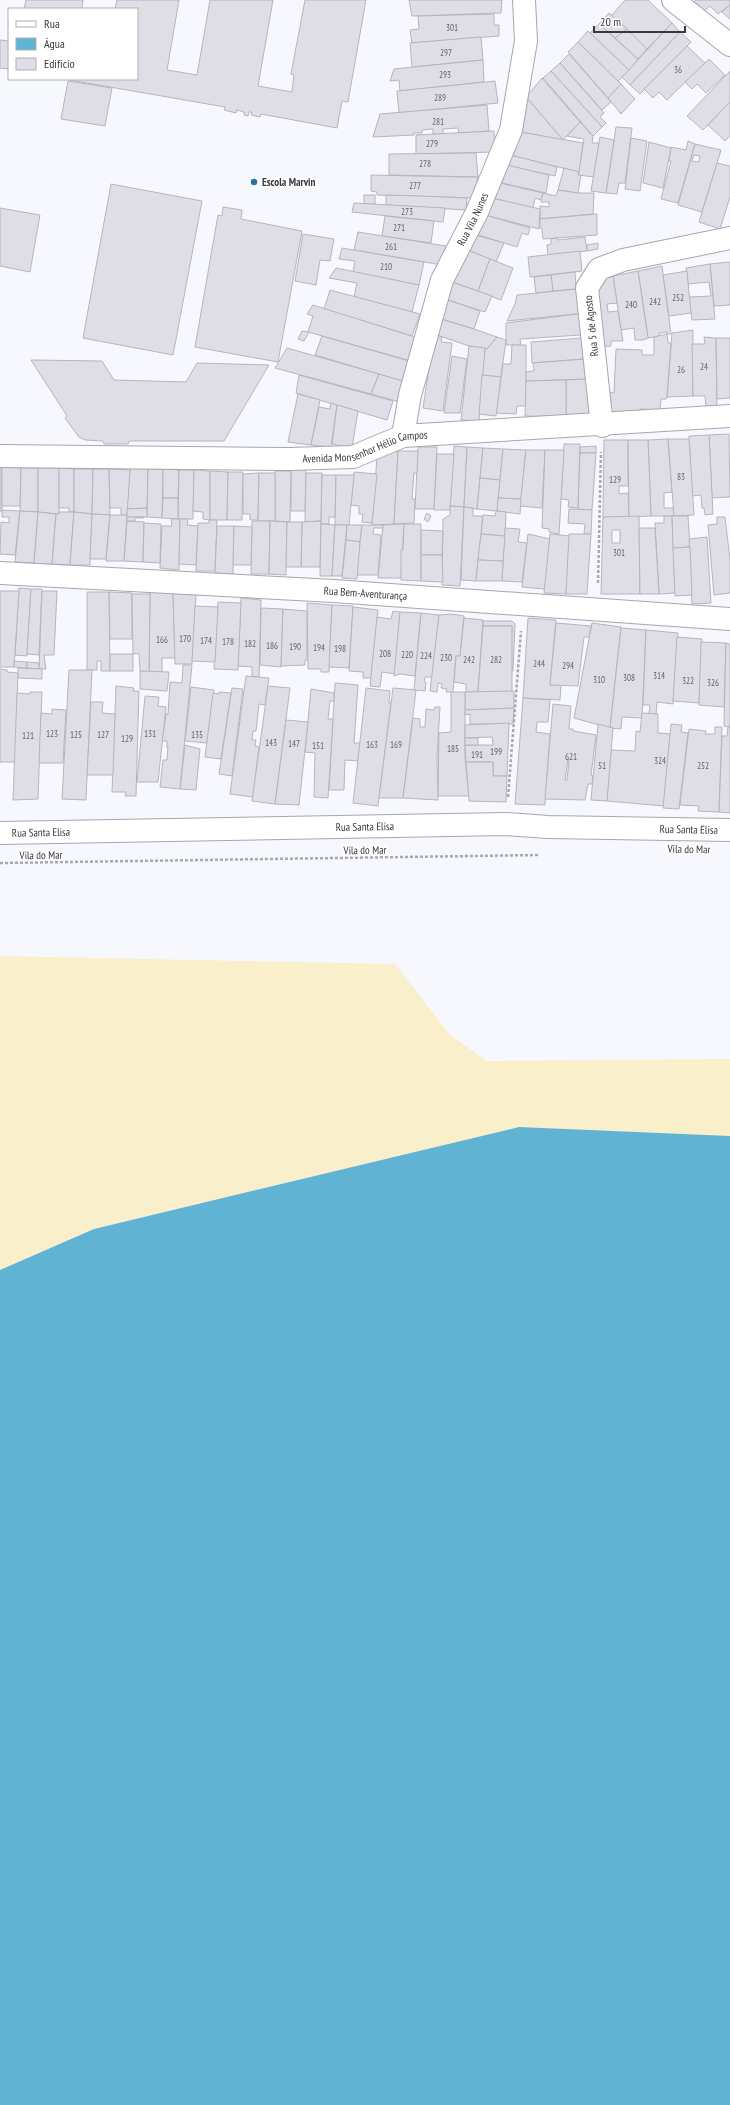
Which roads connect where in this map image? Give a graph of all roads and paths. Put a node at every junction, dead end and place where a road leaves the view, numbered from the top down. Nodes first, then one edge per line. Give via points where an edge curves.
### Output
1 (524, 0) edge
2 (673, 0) edge
3 (730, 45) edge
4 (730, 238) edge
5 (730, 416) edge
6 (602, 426) junction
7 (403, 436) junction
8 (0, 456) edge
9 (0, 573) edge
10 (523, 605) junction
11 (597, 610) junction
12 (730, 619) edge
13 (506, 824) junction
14 (730, 830) edge
15 (0, 833) edge
16 (547, 855) dead end
17 (0, 863) edge

1 - 7 street, Rua Vila Nunes via 526,41 511,130 477,212 442,280 410,395
2 - 3 street
4 - 6 street, Rua 5 de Agosto via 623,260 599,269 587,288
5 - 6 street, Avenida Monsenhor Hélio Campos
6 - 7 street, Avenida Monsenhor Hélio Campos
6 - 11 path
7 - 8 street, Avenida Monsenhor Hélio Campos via 353,457 290,460
9 - 10 street, Rua Bem-Aventurança via 334,591
10 - 11 street, Rua Bem-Aventurança
10 - 13 path
11 - 12 street, Rua Bem-Aventurança
13 - 14 street, Rua Santa Elisa
13 - 15 street, Rua Santa Elisa
16 - 17 path, Vila do Mar

